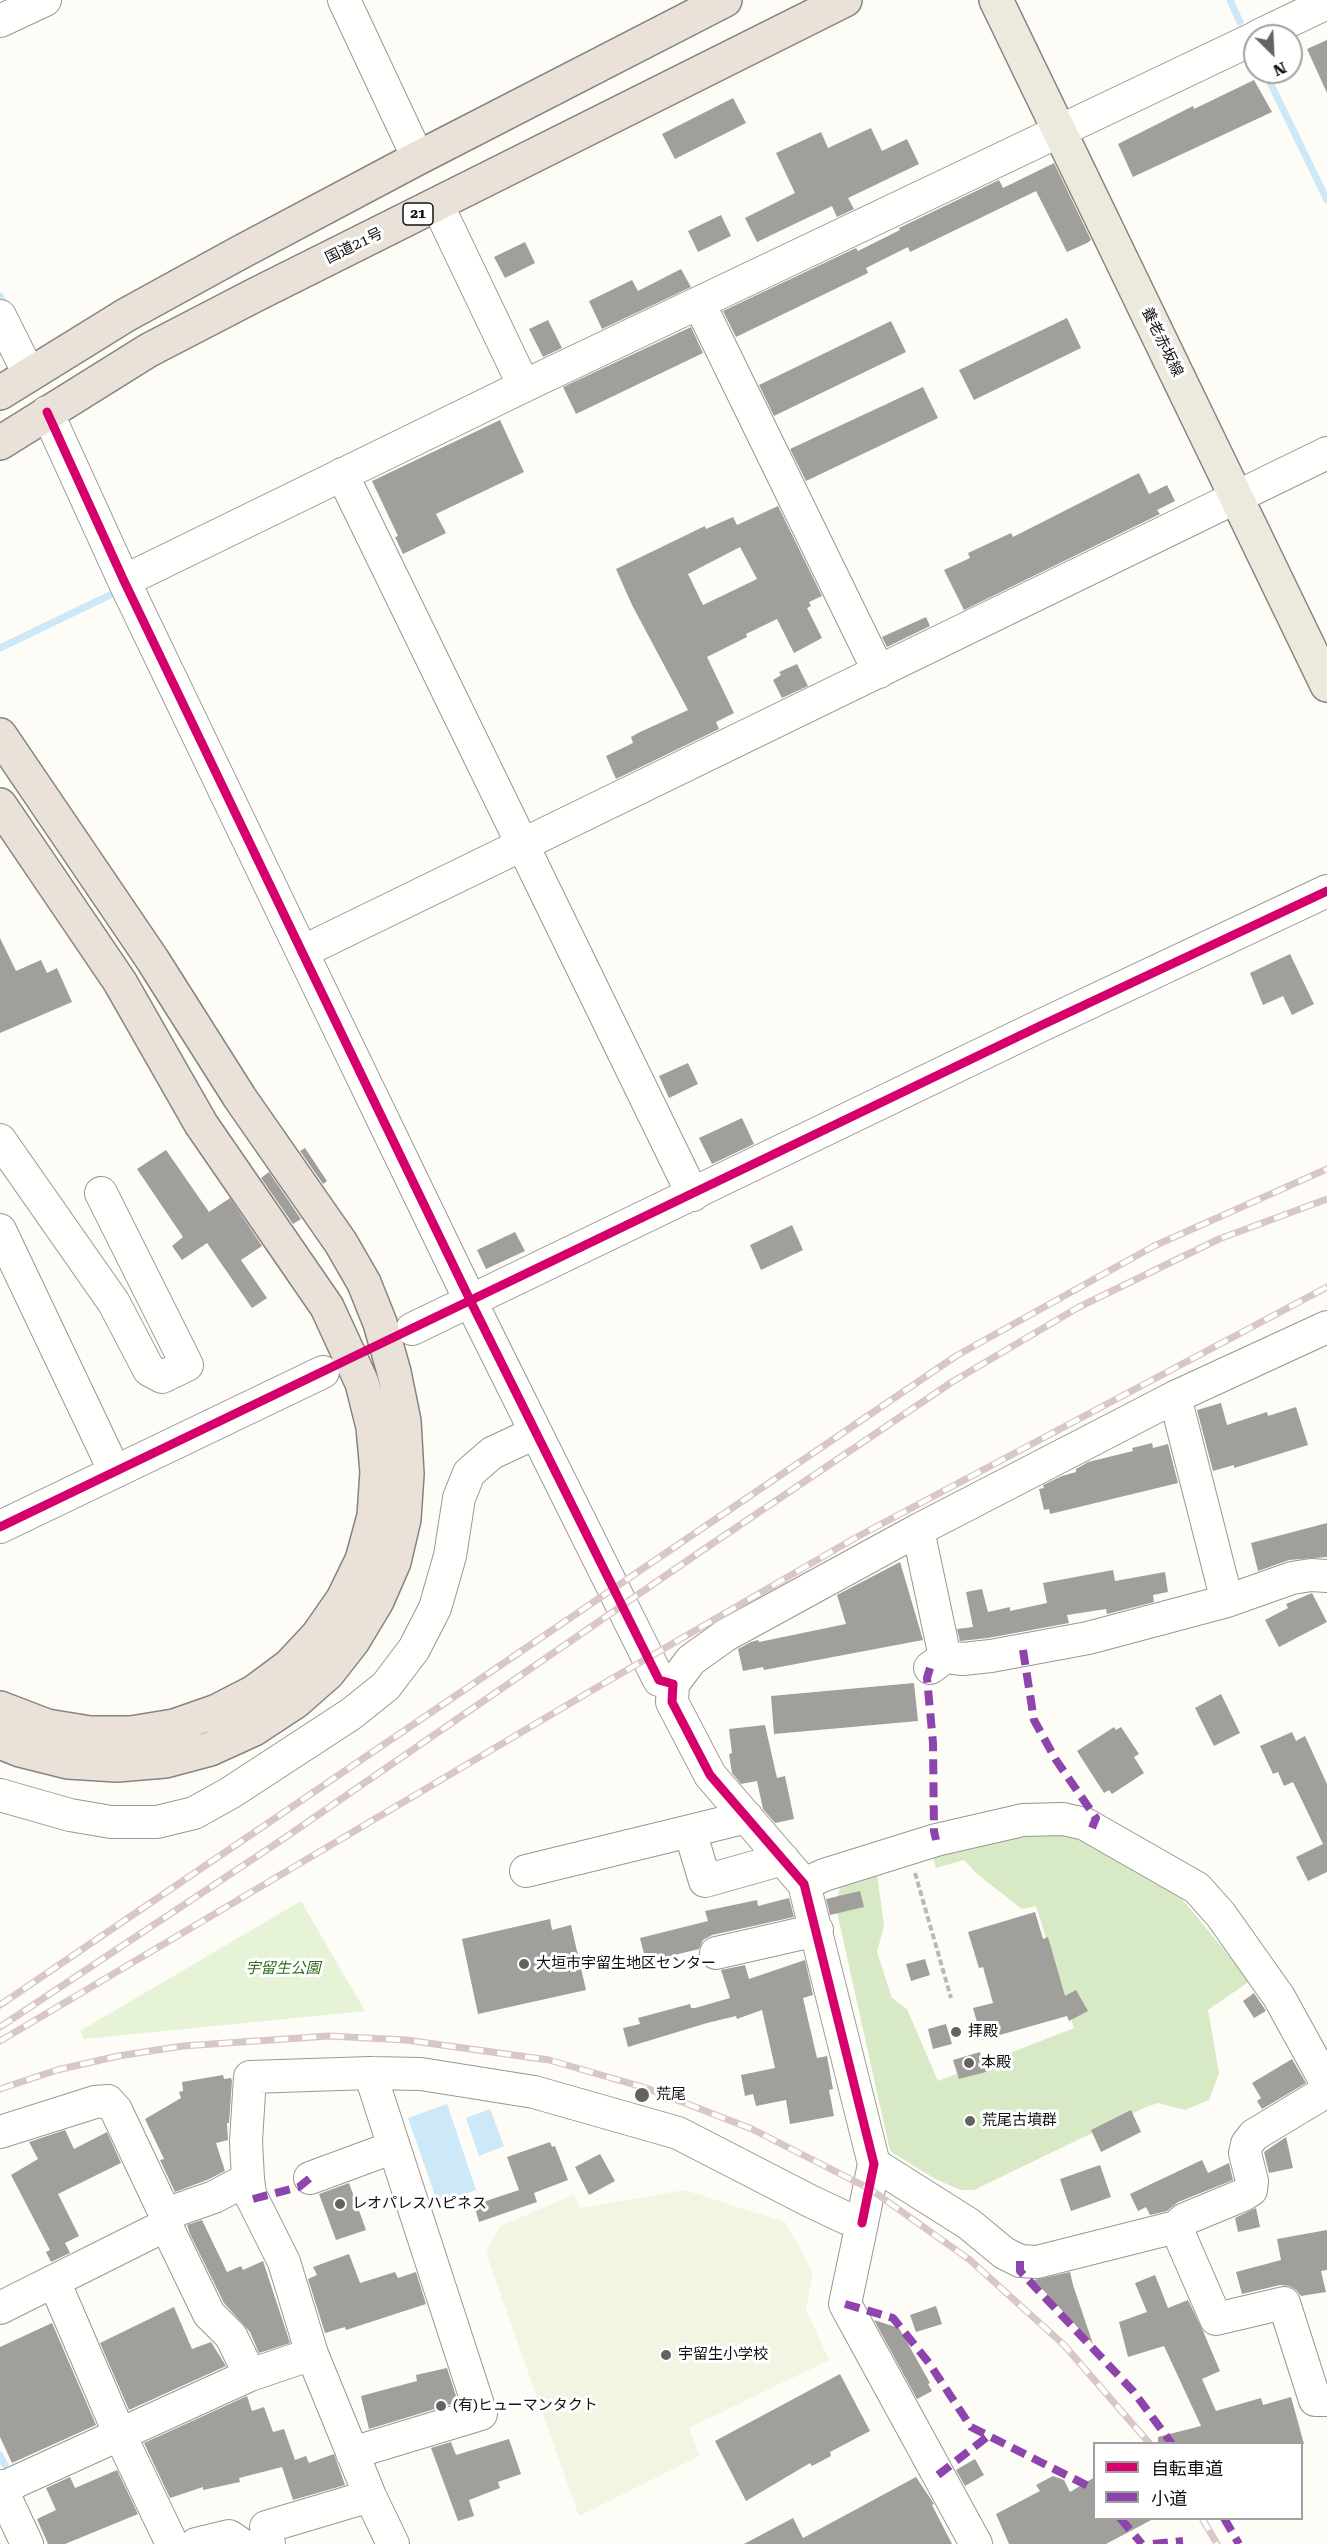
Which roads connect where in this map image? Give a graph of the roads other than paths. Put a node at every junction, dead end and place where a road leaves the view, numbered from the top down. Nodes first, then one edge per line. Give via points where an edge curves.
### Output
1 (45, 0) edge
2 (344, 0) edge
3 (725, 0) edge
4 (845, 0) edge
5 (996, 0) edge
6 (1327, 3) edge
7 (0, 21) edge
8 (1284, 24) edge
9 (1243, 44) edge
10 (1061, 131) junction
11 (418, 158) junction
12 (437, 204) junction
13 (699, 303) junction
14 (0, 316) edge
15 (28, 374) junction
16 (524, 387) junction
17 (0, 393) edge
18 (47, 412) junction
19 (0, 443) edge
20 (1327, 453) edge
21 (342, 474) junction
22 (1236, 498) junction
23 (124, 581) junction
24 (879, 672) junction
25 (1327, 685) edge
26 (0, 735) edge
27 (0, 805) edge
28 (521, 846) junction
29 (1327, 891) edge
30 (302, 952) junction
31 (0, 1140) edge
32 (101, 1193) dead end
33 (693, 1195) junction
34 (0, 1230) edge
35 (471, 1302) junction
36 (1327, 1327) edge
37 (412, 1329) dead end
38 (323, 1372) dead end
39 (1175, 1397) junction
40 (535, 1433) junction
41 (115, 1473) junction
42 (0, 1527) edge
43 (918, 1530) junction
44 (1327, 1576) edge
45 (1227, 1601) junction
46 (673, 1684) junction
47 (0, 1708) edge
48 (0, 1742) edge
49 (0, 1795) edge
50 (747, 1817) junction
51 (690, 1831) junction
52 (783, 1860) junction
53 (526, 1871) dead end
54 (804, 1884) junction
55 (817, 1930) junction
56 (716, 1953) dead end
57 (370, 2073) junction
58 (1327, 2084) edge
59 (1327, 2091) edge
60 (0, 2132) edge
61 (394, 2147) junction
62 (874, 2164) junction
63 (310, 2178) dead end
64 (248, 2180) junction
65 (166, 2221) junction
66 (862, 2223) junction
67 (1176, 2227) junction
68 (54, 2281) junction
69 (0, 2308) edge
70 (312, 2354) junction
71 (250, 2375) junction
72 (1327, 2400) edge
73 (120, 2435) junction
74 (352, 2453) junction
75 (0, 2488) edge
76 (370, 2496) junction
77 (27, 2544) edge
78 (172, 2544) edge
79 (196, 2544) edge
80 (242, 2544) edge
81 (269, 2544) edge
82 (393, 2544) edge
83 (976, 2544) edge

1 - 7 street
2 - 11 street
3 - 11 highway
4 - 12 highway, 国道21号 / 21
5 - 10 main road, 養老赤坂線
6 - 8 street
9 - 10 street
10 - 13 street
10 - 22 main road, 養老赤坂線
11 - 15 highway via 126,315
12 - 16 street
12 - 18 highway, 国道21号 / 21 via 149,350
13 - 16 street
13 - 24 street
14 - 15 street
15 - 17 highway
16 - 21 street
18 - 19 highway, 国道21号 / 21
18 - 23 street
20 - 22 street
21 - 23 street
21 - 28 street
22 - 24 street
22 - 25 main road, 養老赤坂線
23 - 30 street
24 - 28 street
26 - 48 highway via 364,1283 394,1372 404,1421 407,1474 405,1519 394,1562 377,1602 328,1673 287,1708 254,1729 210,1749 165,1761 117,1765 68,1762
27 - 47 highway via 120,982 201,1124 327,1307 362,1383 373,1427 377,1472 374,1516 362,1560 343,1599 296,1658 254,1692 217,1711 174,1726 131,1733 90,1733 47,1726
28 - 30 street
28 - 33 street
29 - 33 street
30 - 35 street
31 - 32 street via 114,1303 149,1370 162,1377 187,1365
33 - 35 street
34 - 41 street
35 - 37 street
35 - 40 street
36 - 39 street
38 - 41 street
39 - 43 street
39 - 45 street
40 - 46 street via 659,1680
40 - 49 street via 492,1453 469,1473 459,1498 450,1556 435,1608 414,1649 386,1686 351,1714 194,1813 157,1822 111,1822 70,1815
41 - 42 street
43 - 45 street via 938,1663 1088,1638
43 - 46 street via 726,1635 691,1660
44 - 45 street via 1292,1578
46 - 50 street via 672,1702 710,1775
50 - 51 street
50 - 52 street
51 - 52 street via 705,1881
51 - 53 street
52 - 54 street
54 - 55 street
54 - 58 street via 908,1849 1023,1820 1063,1819 1085,1824 1197,1888 1279,1997
55 - 56 street
55 - 62 street
57 - 61 street
57 - 64 street via 250,2077
57 - 66 street via 421,2074 534,2092 678,2133 828,2210
59 - 67 street via 1254,2135 1246,2144 1251,2190 1185,2219
60 - 65 street via 108,2101 116,2110
61 - 63 street
61 - 74 street via 481,2414
62 - 66 street
62 - 67 street via 1020,2261 1037,2262
64 - 65 street via 177,2210
64 - 70 street via 250,2194 284,2262
65 - 68 street
65 - 71 street via 209,2314 231,2336
66 - 83 street via 845,2304
67 - 72 street via 1216,2319 1284,2303 1315,2400
68 - 69 street
68 - 73 street
70 - 71 street
70 - 74 street
71 - 73 street
73 - 75 street
73 - 78 street
74 - 76 street
75 - 77 street
76 - 81 street via 266,2527
76 - 82 street
79 - 80 street via 229,2535

